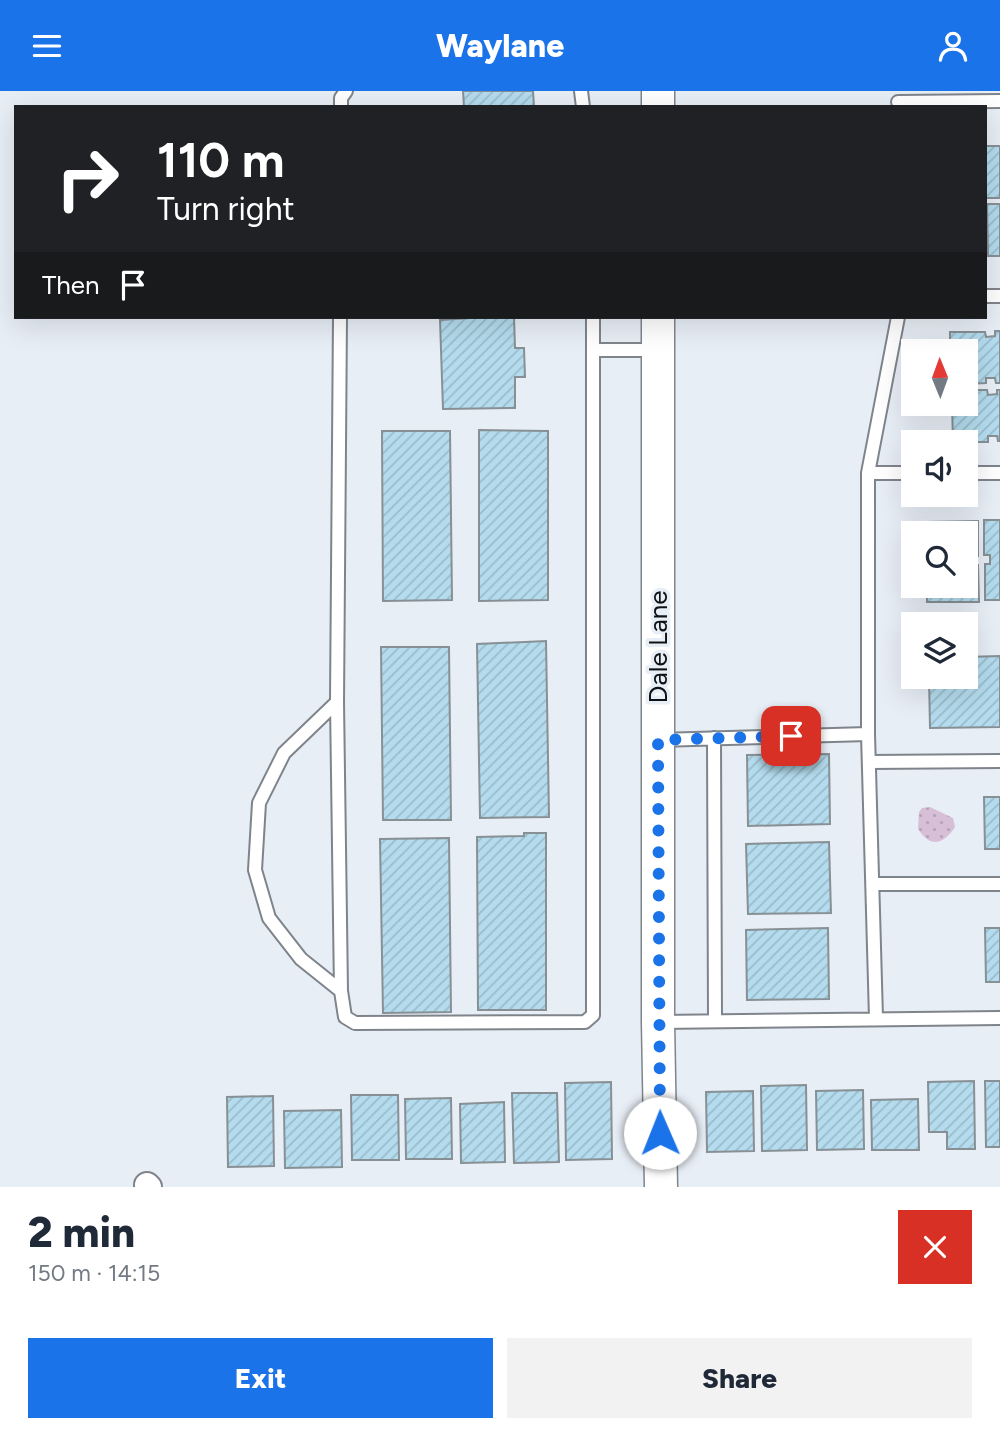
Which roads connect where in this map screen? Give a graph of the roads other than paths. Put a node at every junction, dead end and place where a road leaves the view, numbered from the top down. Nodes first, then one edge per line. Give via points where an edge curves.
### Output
1 (898, 100) edge
2 (1000, 101) edge
3 (340, 319) edge
4 (593, 319) edge
5 (658, 319) edge
6 (898, 319) edge
7 (593, 350) junction
8 (658, 351) junction
9 (868, 473) junction
10 (901, 473) edge
11 (978, 473) edge
12 (1000, 473) edge
13 (337, 702) junction
14 (868, 734) junction
15 (714, 738) junction
16 (658, 740) junction
17 (1000, 761) edge
18 (869, 762) junction
19 (873, 884) junction
20 (1000, 884) edge
21 (341, 991) junction
22 (876, 1018) junction
23 (1000, 1018) edge
24 (715, 1021) junction
25 (658, 1022) junction
26 (661, 1187) edge

1 - 2 lane
3 - 13 lane
4 - 7 lane
5 - 8 street, Dale Lane
6 - 9 lane
7 - 8 lane
7 - 21 lane via 593,1015 585,1022 355,1023 345,1017
8 - 16 street, Dale Lane
9 - 10 lane
9 - 14 lane
11 - 12 lane
13 - 21 lane
13 - 21 lane via 284,753 259,803 254,870 270,918 301,959
14 - 15 lane
14 - 18 lane
15 - 16 lane
15 - 24 lane
16 - 25 street, Dale Lane
17 - 18 lane
18 - 19 lane
19 - 20 lane
19 - 22 lane
22 - 23 lane
22 - 24 lane
24 - 25 lane
25 - 26 street, Dale Lane

